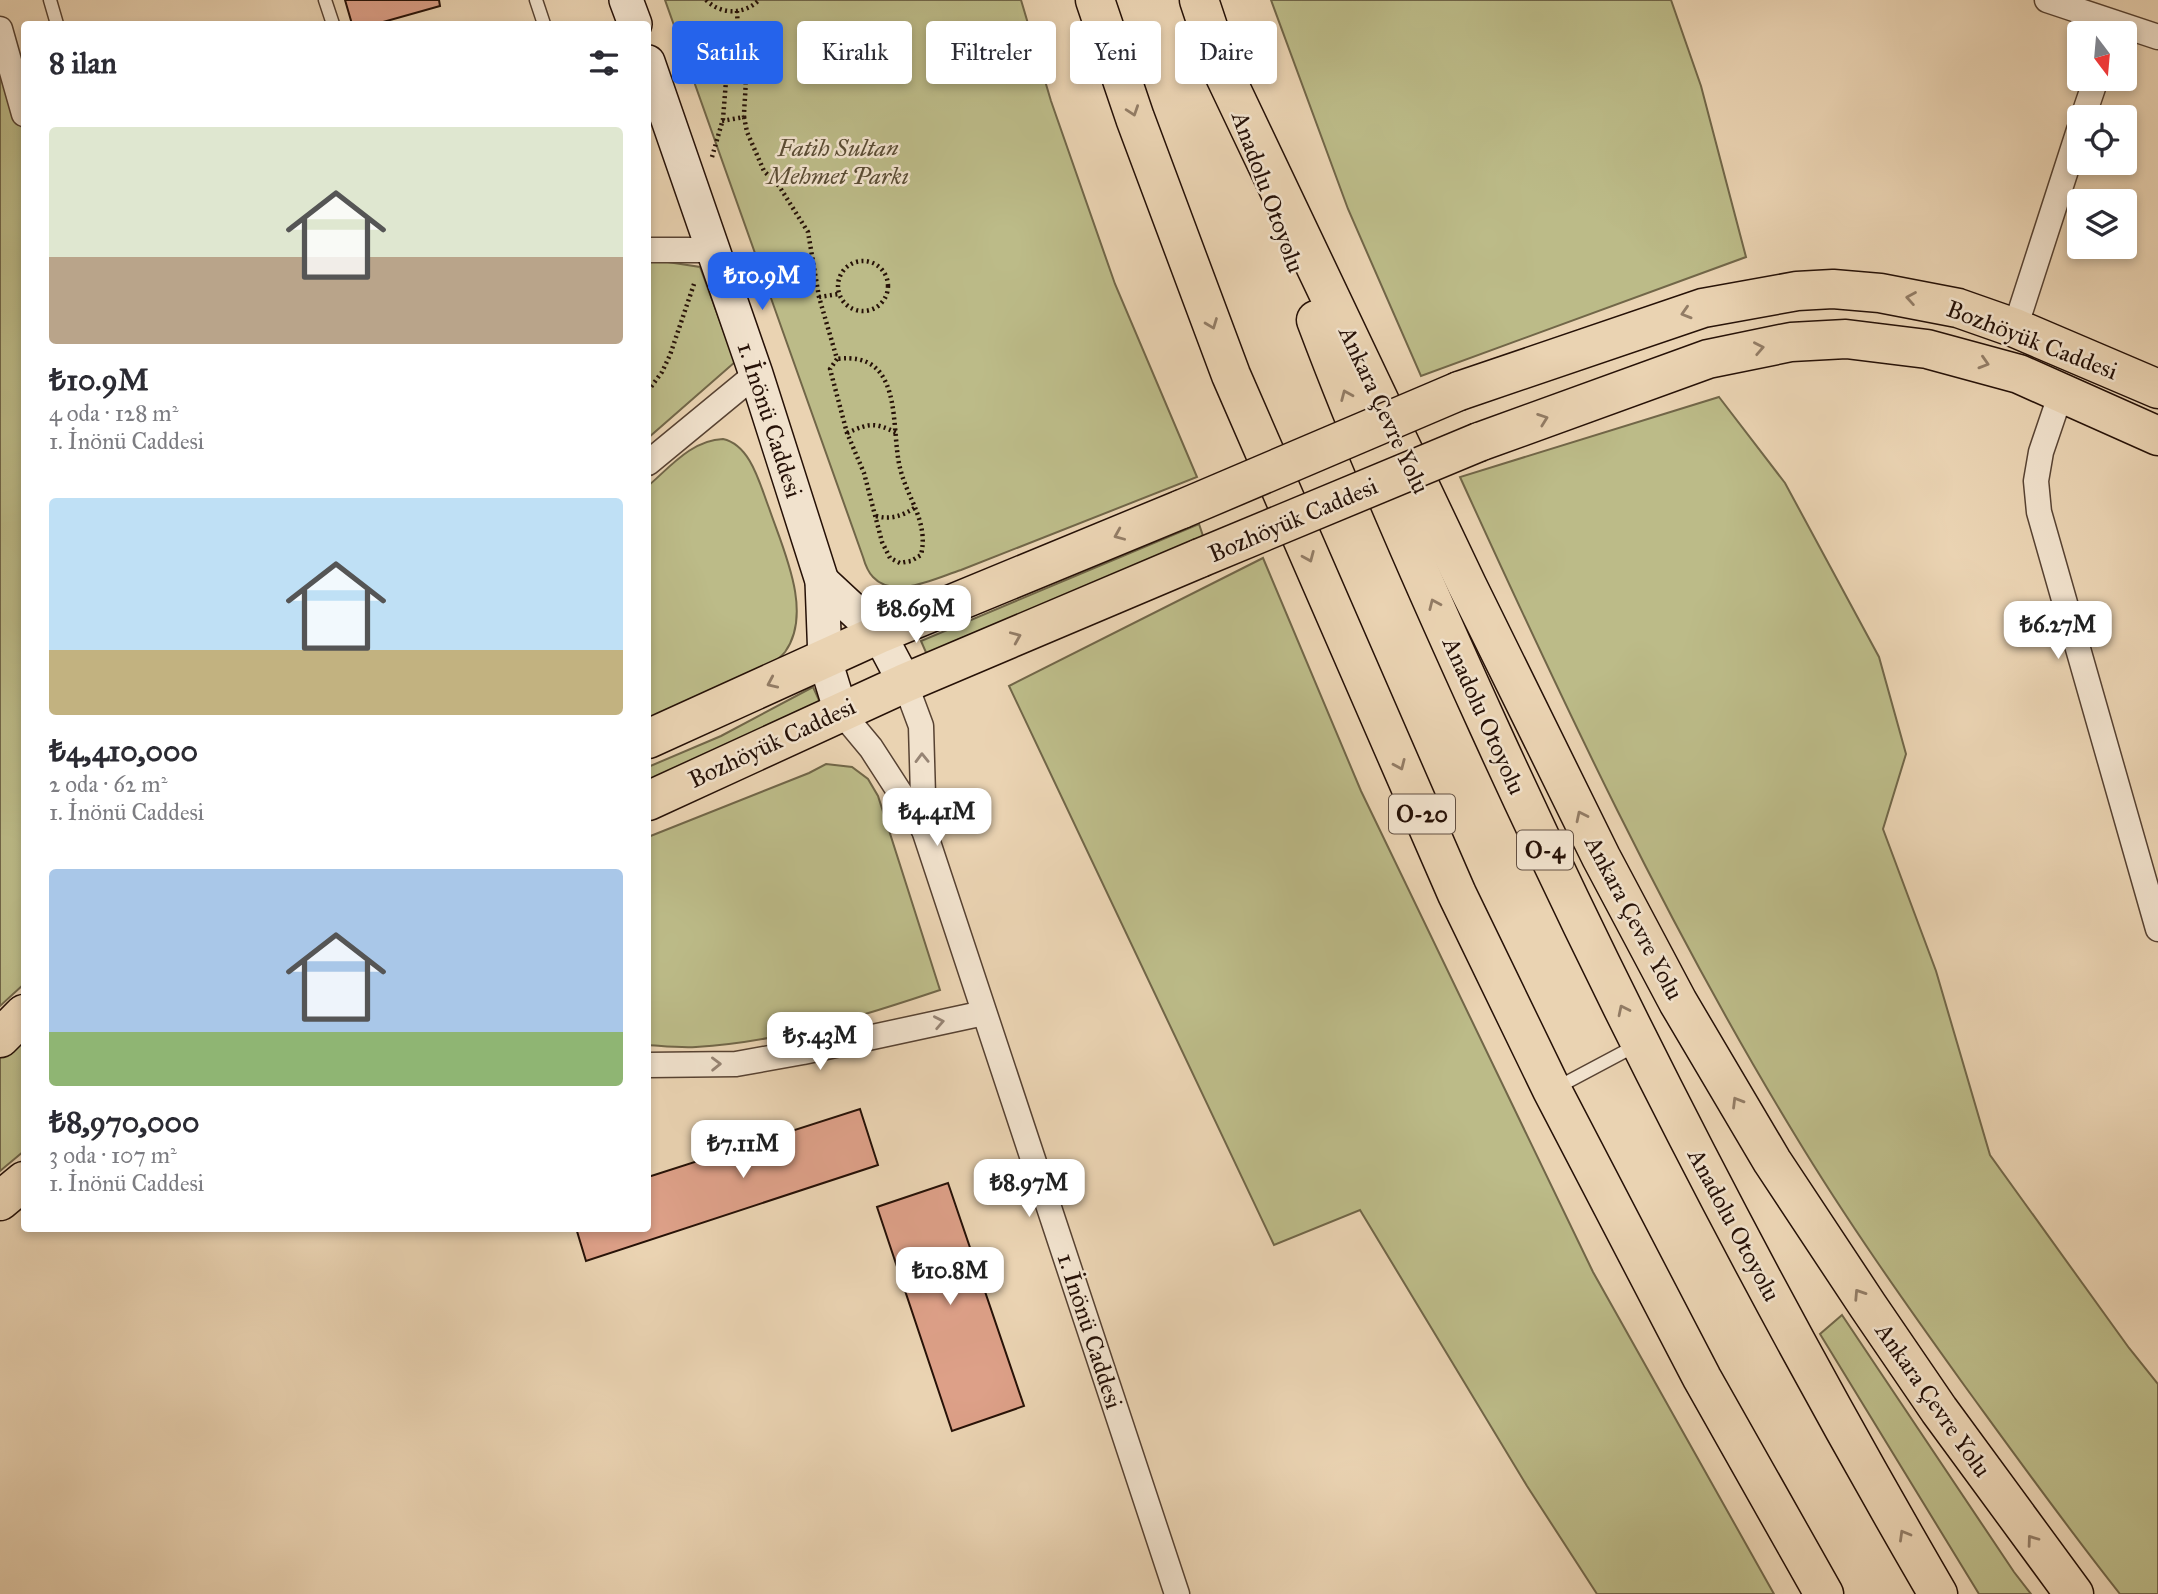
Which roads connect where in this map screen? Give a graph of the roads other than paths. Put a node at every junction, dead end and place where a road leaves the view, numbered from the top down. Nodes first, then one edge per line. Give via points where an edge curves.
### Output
1 (50, 0) edge
2 (325, 0) edge
3 (536, 0) edge
4 (626, 0) edge
5 (1096, 0) edge
6 (1199, 0) edge
7 (2047, 0) edge
8 (56, 21) edge
9 (332, 21) edge
10 (543, 21) edge
11 (634, 21) edge
12 (1206, 21) edge
13 (2096, 21) edge
14 (0, 29) edge
15 (2137, 33) edge
16 (2158, 37) edge
17 (651, 71) edge
18 (1227, 84) edge
19 (1229, 84) edge
20 (21, 103) edge
21 (2067, 167) edge
22 (651, 250) edge
23 (715, 259) junction
24 (2015, 328) junction
25 (755, 374) junction
26 (2158, 389) edge
27 (2061, 393) junction
28 (2158, 436) edge
29 (651, 461) edge
30 (822, 581) junction
31 (879, 634) junction
32 (825, 660) junction
33 (905, 683) junction
34 (841, 712) junction
35 (651, 738) edge
36 (651, 800) edge
37 (923, 830) junction
38 (2158, 929) edge
39 (985, 1013) junction
40 (21, 1017) edge
41 (0, 1038) edge
42 (1639, 1044) junction
43 (651, 1065) edge
44 (1552, 1090) junction
45 (21, 1184) edge
46 (0, 1201) edge
47 (1177, 1594) edge
48 (1824, 1594) edge
49 (1938, 1594) edge
50 (2074, 1594) edge

1 - 8 lane
2 - 9 lane
3 - 10 lane
4 - 11 street
5 -> 44 main road, O-20 via 1135,118 1237,387 1457,894
6 - 12 main road, Ankara Çevre Yolu
7 - 13 street
14 - 20 street
15 - 16 street
17 - 23 street, 1. İnönü Caddesi
42 -> 18 main road, Anadolu Otoyolu / O-4 via 1433,604 1329,355
50 -> 19 main road, Ankara Çevre Yolu via 1868,1306 1772,1161 1678,1002 1601,857
21 - 24 street
22 - 23 street
23 - 25 street, 1. İnönü Caddesi
24 - 26 main road, Bozhöyük Caddesi
24 -> 31 main road, Bozhöyük Caddesi, bridge via 1917,299 1833,289 1797,291 1692,311 1459,391
25 - 29 street
25 - 30 street, 1. İnönü Caddesi
27 - 28 main road, Bozhöyük Caddesi
33 -> 27 main road, Bozhöyük Caddesi, bridge via 1479,442 1707,359 1791,342 1846,339 1927,349 2019,374
27 - 38 street via 2039,462 2039,512
30 - 31 street, 1. İnönü Caddesi
30 - 32 street, 1. İnönü Caddesi
31 - 32 main road, Bozhöyük Caddesi
31 - 33 street, 1. İnönü Caddesi
32 - 34 street, 1. İnönü Caddesi
32 -> 35 main road, Bozhöyük Caddesi
33 - 34 main road, Bozhöyük Caddesi
37 -> 33 street via 921,726
34 - 36 main road, Bozhöyük Caddesi
34 - 37 street via 871,748
37 - 39 street, 1. İnönü Caddesi
43 -> 39 street via 736,1064
39 - 47 street, 1. İnönü Caddesi
40 - 41 main road
42 - 44 lane
49 -> 42 main road, Anadolu Otoyolu / O-4 via 1790,1332
44 - 48 main road, O-20 via 1702,1378
45 - 46 main road

